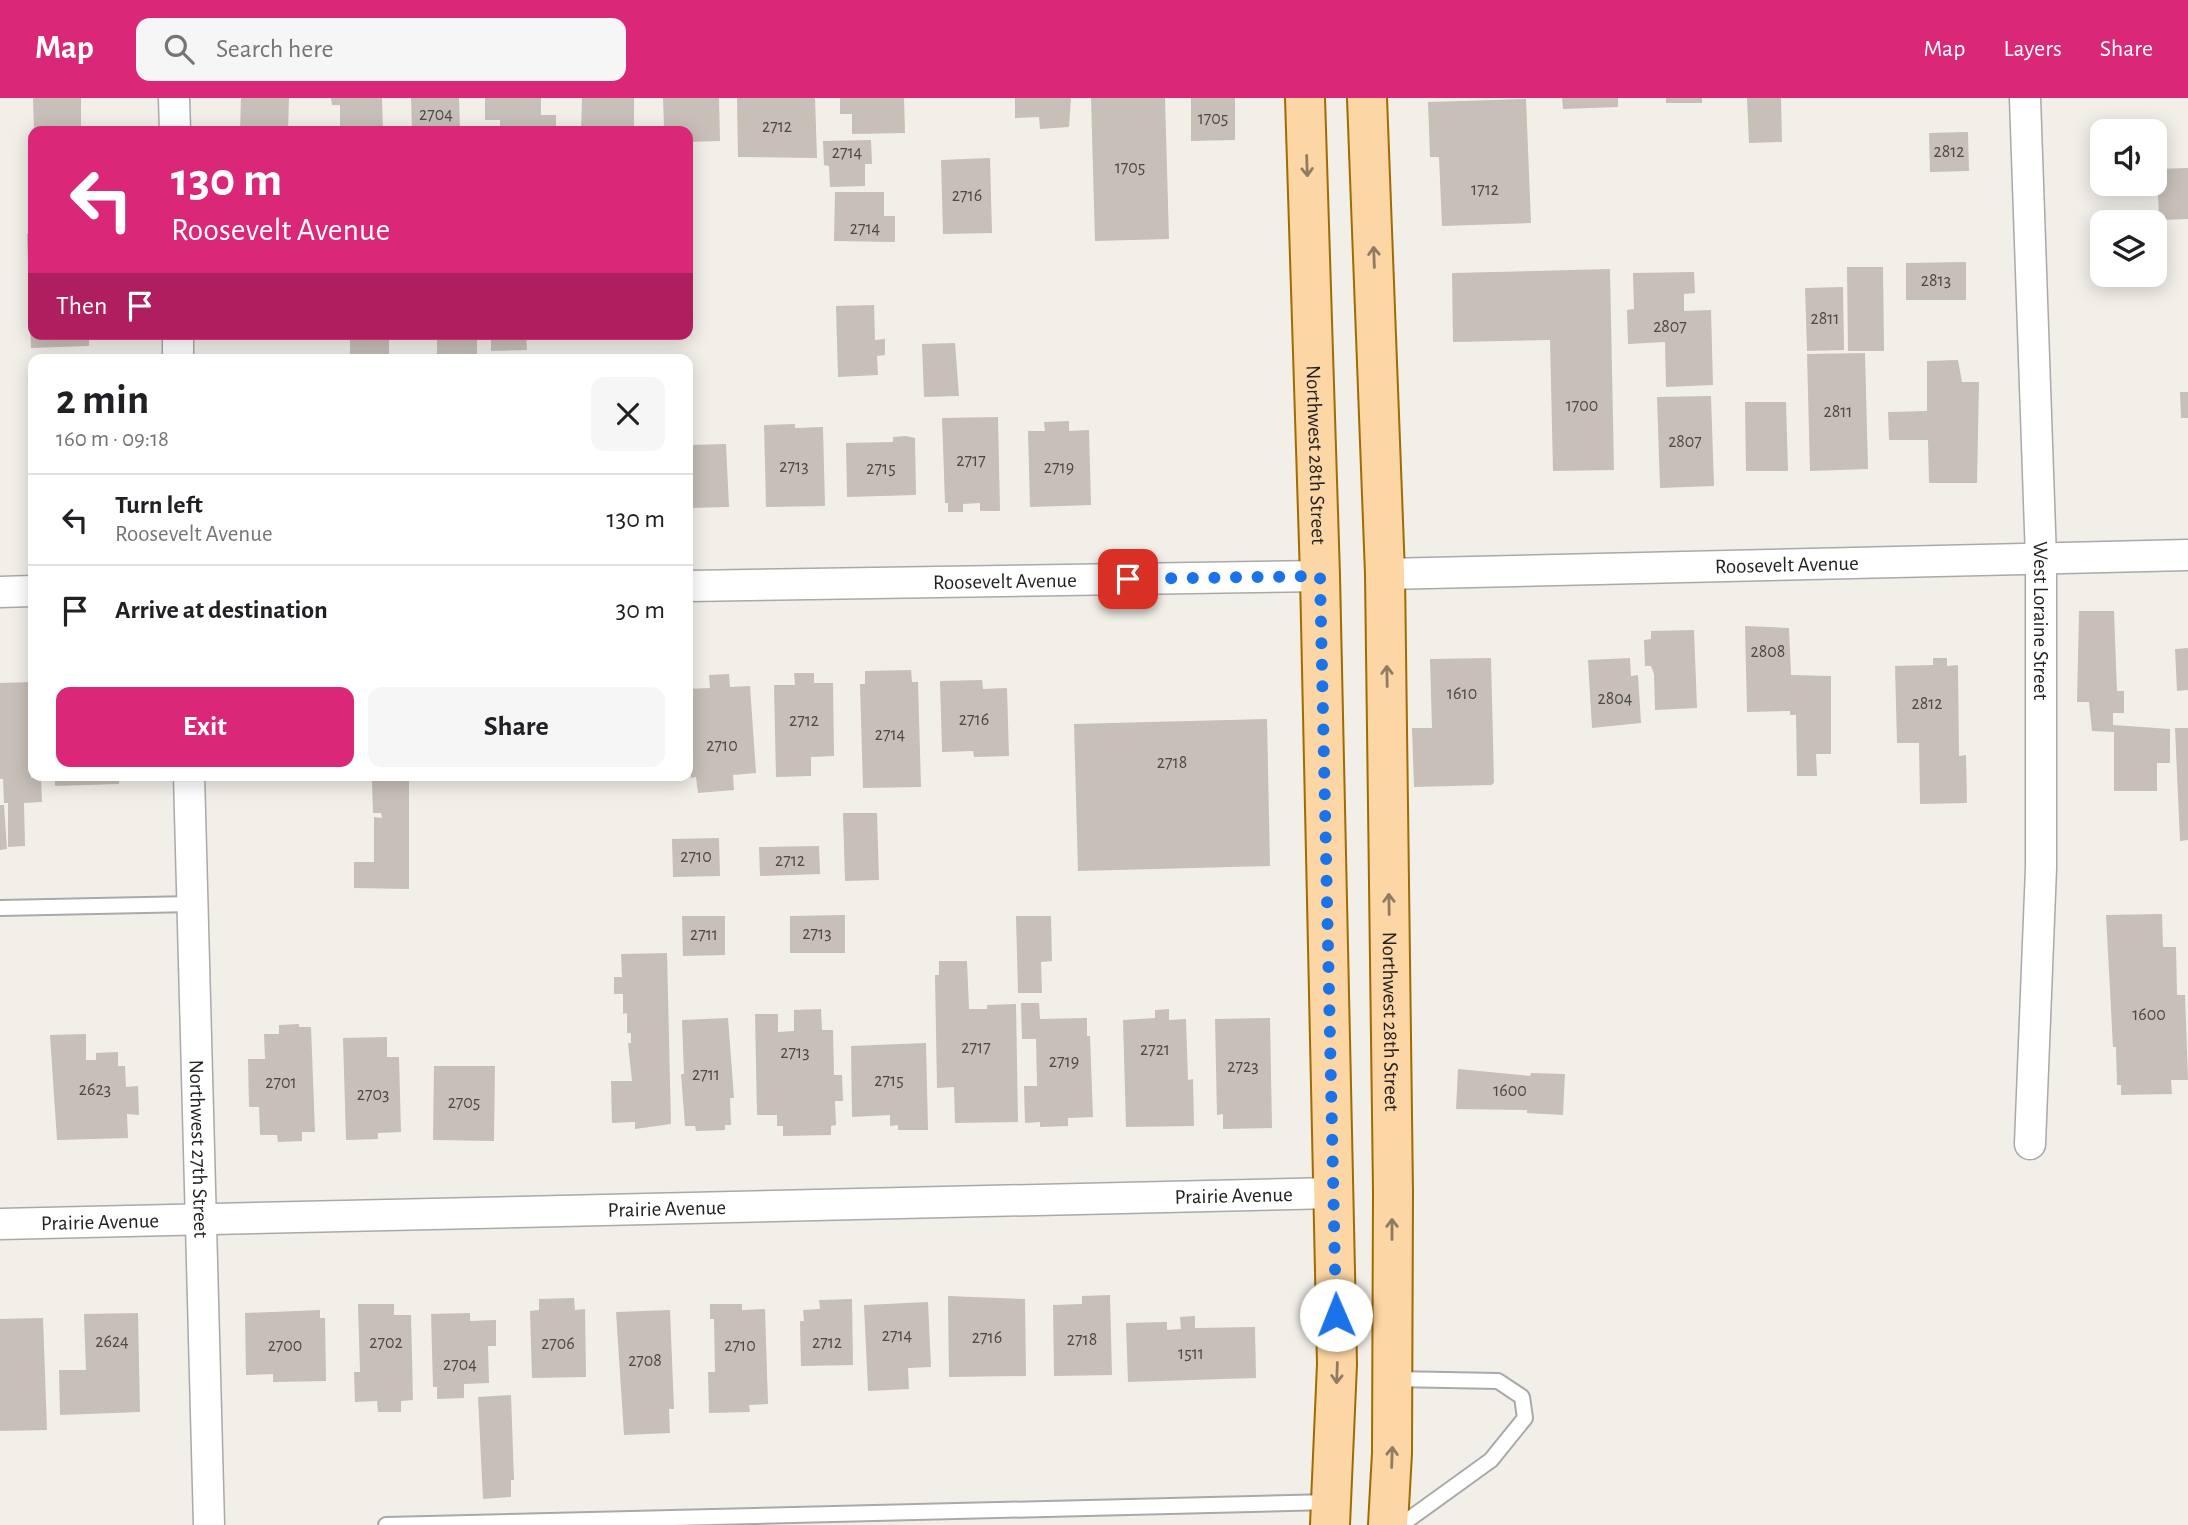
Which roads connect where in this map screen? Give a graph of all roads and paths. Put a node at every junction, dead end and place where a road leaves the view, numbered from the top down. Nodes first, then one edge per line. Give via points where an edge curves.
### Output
1 (174, 98) edge
2 (1305, 98) edge
3 (1367, 98) edge
4 (2025, 98) edge
5 (175, 126) edge
6 (2188, 555) edge
7 (2041, 559) junction
8 (1385, 574) junction
9 (1320, 576) junction
10 (693, 586) edge
11 (28, 591) edge
12 (0, 592) edge
13 (189, 781) edge
14 (193, 904) junction
15 (0, 908) edge
16 (2030, 1144) dead end
17 (1334, 1193) junction
18 (200, 1219) junction
19 (0, 1224) edge
20 (1392, 1379) junction
21 (1331, 1514) edge
22 (209, 1525) edge
23 (386, 1525) edge
24 (1388, 1525) edge
25 (1401, 1525) edge

1 - 5 street
2 -> 9 main road, Northwest 28th Street
8 -> 3 main road, Northwest 28th Street
4 - 7 street, West Loraine Street
6 - 7 street, Roosevelt Avenue
7 - 8 street, Roosevelt Avenue
7 - 16 street, West Loraine Street via 2042,868
20 -> 8 main road, Northwest 28th Street
9 - 10 street, Roosevelt Avenue
9 - 17 main road, Northwest 28th Street
11 - 12 street
13 - 14 street, Northwest 27th Street
14 - 15 lane
14 - 18 street, Northwest 27th Street
17 - 18 street, Prairie Avenue
17 -> 21 main road, Northwest 28th Street via 1338,1364
18 - 19 street, Prairie Avenue
18 - 22 street, Northwest 27th Street
24 -> 20 main road, Northwest 28th Street
20 - 25 lane via 1498,1381 1522,1397 1525,1418 1491,1460
21 - 23 lane

